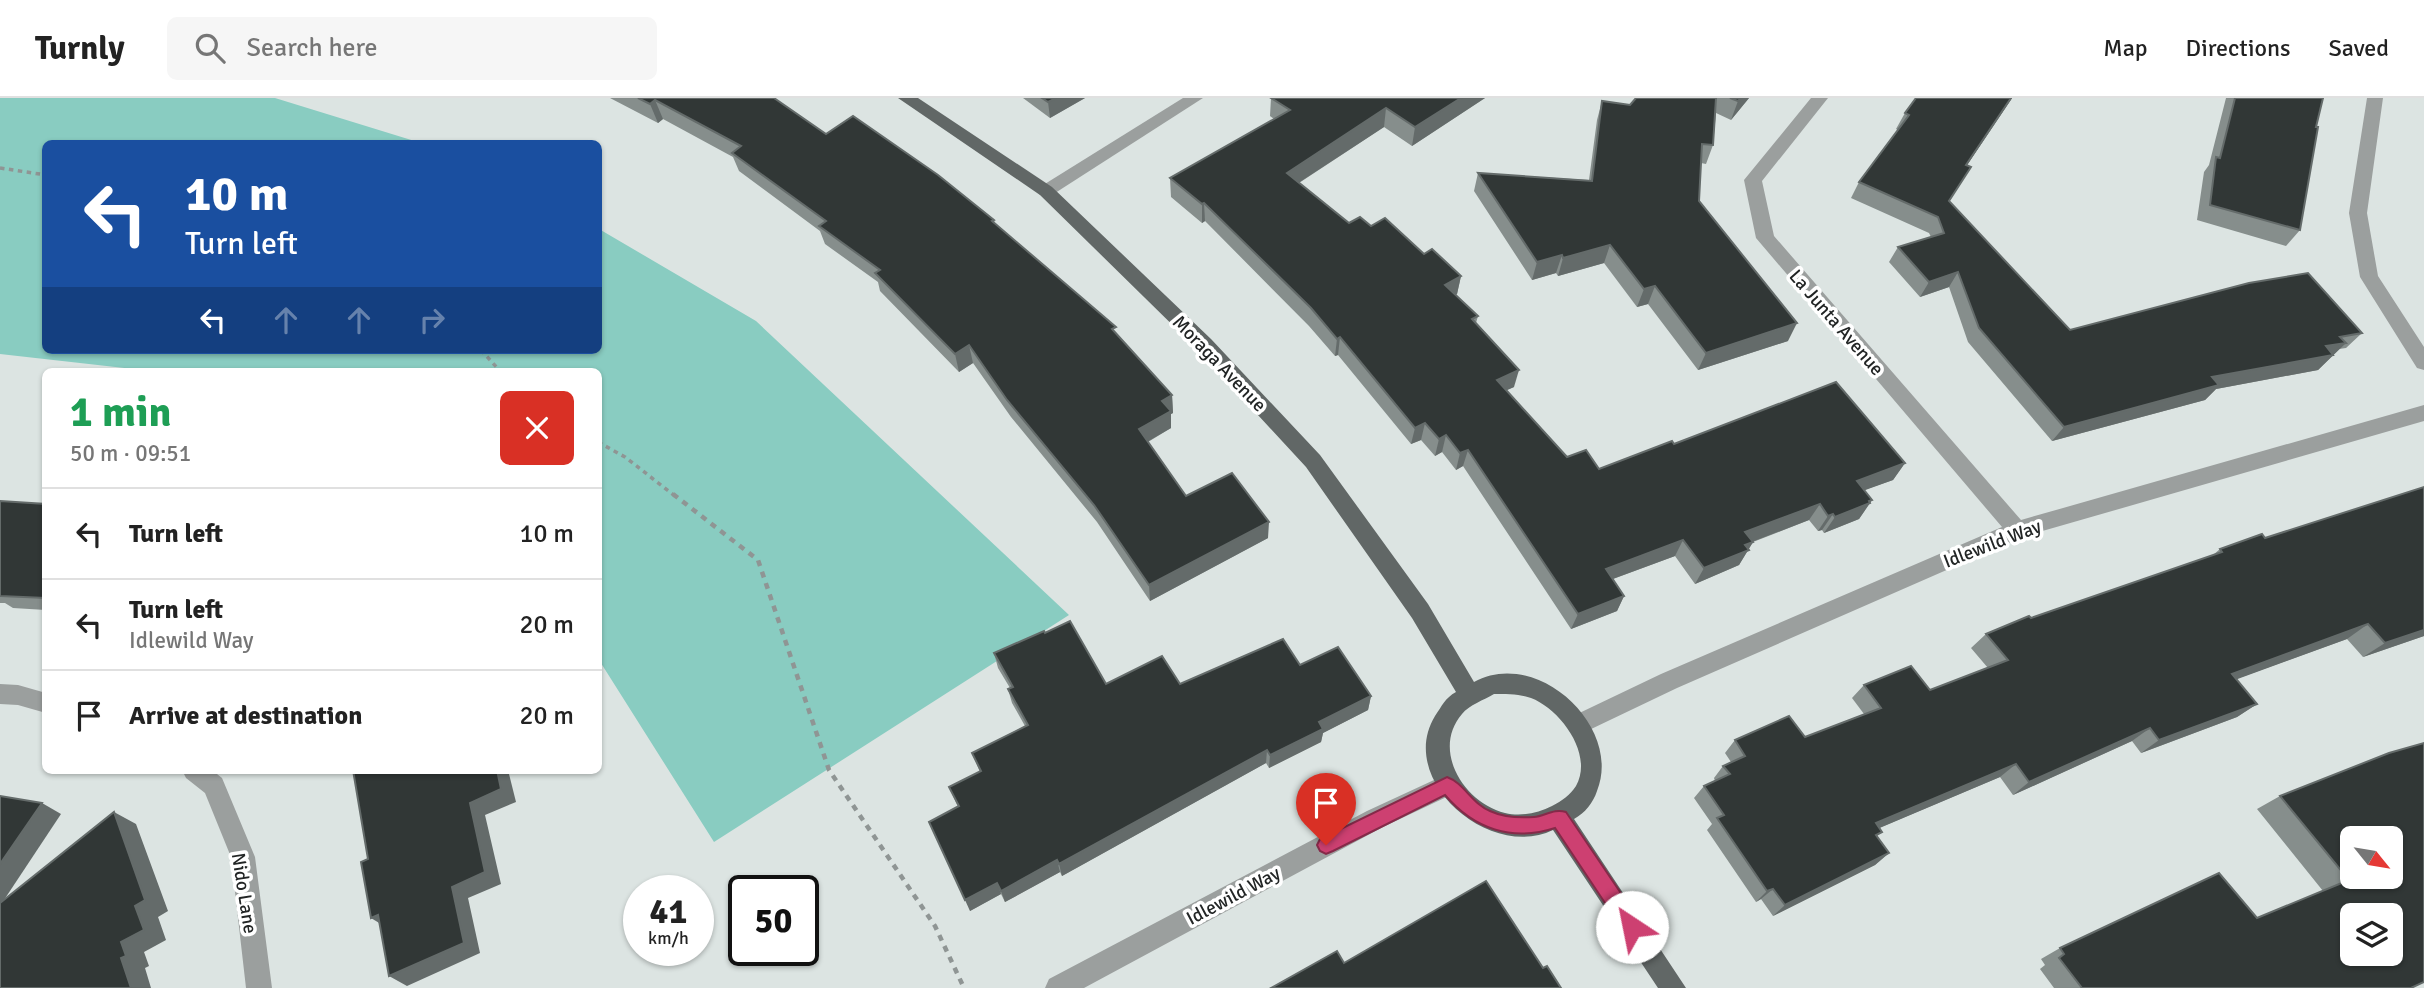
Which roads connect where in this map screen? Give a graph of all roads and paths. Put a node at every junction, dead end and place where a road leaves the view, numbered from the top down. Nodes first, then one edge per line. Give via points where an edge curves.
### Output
1 (906, 98) edge
2 (1195, 98) edge
3 (1820, 98) edge
4 (2375, 98) edge
5 (0, 168) edge
6 (42, 174) edge
7 (1046, 191) junction
8 (485, 354) edge
9 (2424, 363) edge
10 (497, 368) edge
11 (2424, 413) edge
12 (602, 444) edge
13 (2017, 530) junction
14 (1468, 692) junction
15 (0, 694) edge
16 (42, 702) edge
17 (1579, 724) junction
18 (199, 774) edge
19 (1447, 785) junction
20 (1559, 818) junction
21 (259, 988) edge
22 (964, 988) edge
23 (1058, 988) edge
24 (1672, 988) edge

1 - 7 main road, Moraga Avenue
2 - 7 street
3 - 13 street, La Junta Avenue via 1753,180 1765,238
4 - 9 street via 2358,213 2369,277
5 - 6 path
7 - 14 main road, Moraga Avenue via 1204,344 1312,461 1420,611
8 - 10 path
11 - 13 street, Idlewild Way
12 - 22 path via 758,560 829,770 935,926
13 - 17 street, Idlewild Way
14 - 17 main road via 1491,684 1516,684 1562,705
14 - 19 main road via 1441,722 1436,743
15 - 16 street
17 - 20 main road via 1589,745 1587,787 1576,805
18 - 21 street, Nido Lane via 214,786 243,857
19 - 20 main road via 1485,819 1536,825
19 - 23 street, Idlewild Way
20 - 24 main road

